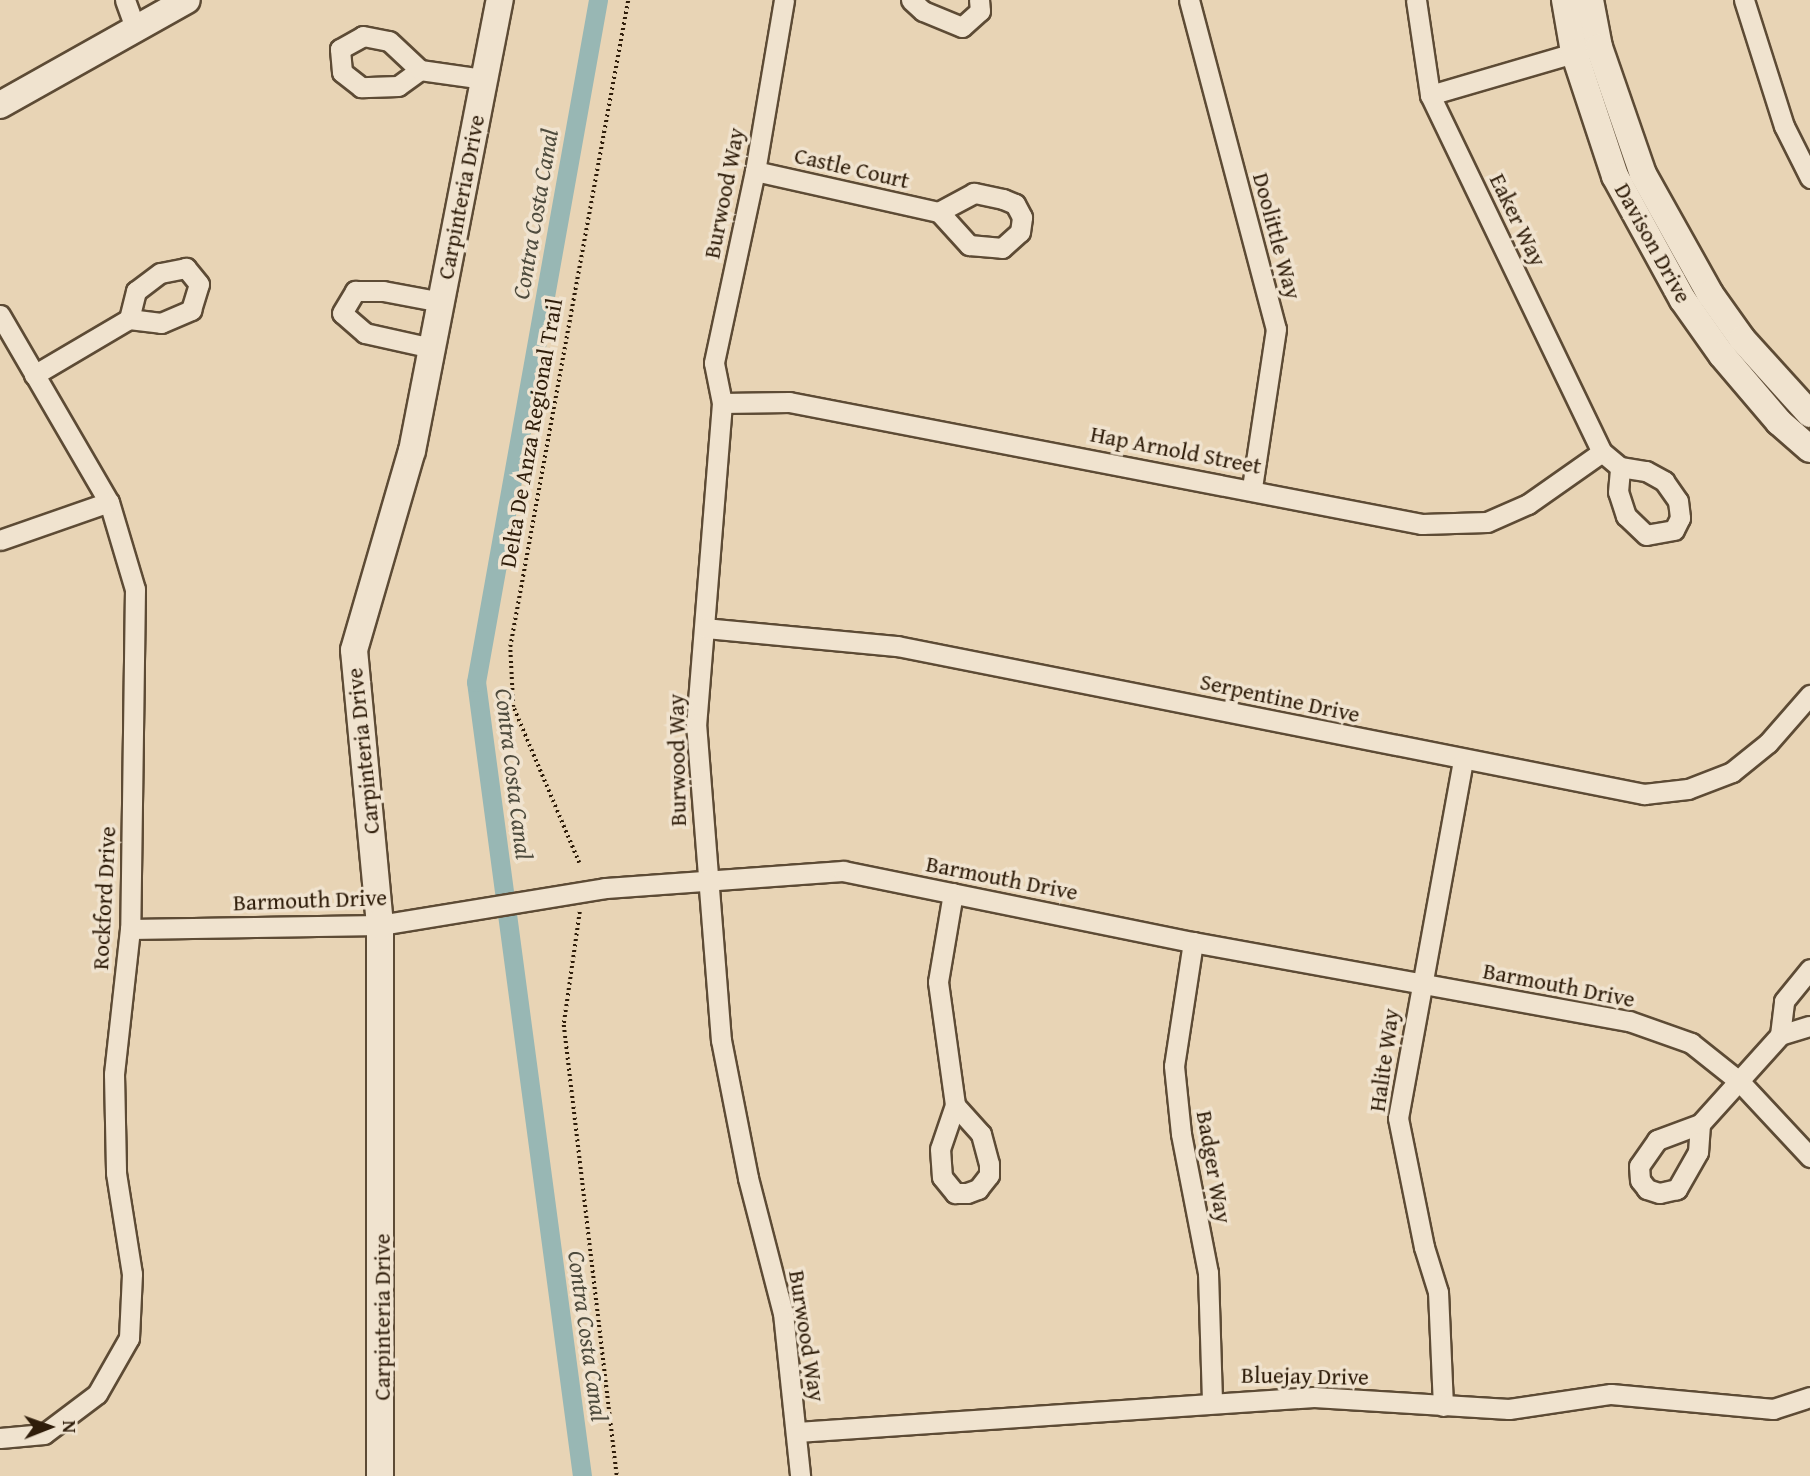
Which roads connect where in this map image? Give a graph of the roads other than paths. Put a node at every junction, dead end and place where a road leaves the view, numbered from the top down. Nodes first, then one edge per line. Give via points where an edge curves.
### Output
1 (125, 0) edge
2 (187, 0) edge
3 (499, 0) edge
4 (784, 0) edge
5 (911, 0) edge
6 (979, 0) edge
7 (1189, 0) edge
8 (1416, 0) edge
9 (1564, 0) edge
10 (1590, 0) edge
11 (1744, 0) edge
12 (135, 28) junction
13 (1586, 50) junction
14 (421, 70) dead end
15 (484, 79) junction
16 (1430, 94) junction
17 (0, 105) edge
18 (755, 171) junction
19 (1810, 177) edge
20 (939, 212) dead end
21 (441, 302) junction
22 (0, 315) edge
23 (129, 319) dead end
24 (432, 348) junction
25 (34, 375) junction
26 (722, 403) junction
27 (1810, 414) edge
28 (1810, 449) edge
29 (1602, 452) junction
30 (1620, 467) dead end
31 (1252, 488) junction
32 (109, 502) junction
33 (0, 540) edge
34 (705, 628) junction
35 (1810, 695) edge
36 (1463, 762) junction
37 (708, 880) junction
38 (953, 893) junction
39 (380, 925) junction
40 (130, 929) junction
41 (1193, 942) junction
42 (1810, 969) edge
43 (1420, 983) junction
44 (1810, 1026) edge
45 (1780, 1035) junction
46 (1740, 1082) junction
47 (954, 1105) dead end
48 (1700, 1124) dead end
49 (1810, 1157) edge
50 (1810, 1397) edge
51 (1212, 1401) junction
52 (1443, 1406) junction
53 (797, 1432) junction
54 (0, 1438) edge
55 (380, 1476) edge
56 (800, 1476) edge

1 - 12 street
2 - 12 street
3 - 15 street, Carpinteria Drive
4 - 18 street, Burwood Way
5 - 6 street via 923,11 962,27 980,11
7 - 31 street, Doolittle Way via 1276,328
8 - 16 street, Eaker Way
9 - 13 street, Davison Drive
10 - 13 street, Davison Drive
11 - 19 street via 1784,126
12 - 17 street
13 - 16 street via 1557,62
13 - 27 street, Davison Drive via 1643,174 1710,294 1742,339
13 - 28 street, Davison Drive via 1615,176 1683,300 1779,422
14 - 15 street
15 - 21 street, Carpinteria Drive
16 - 29 street, Eaker Way
18 - 20 street, Castle Court
18 - 26 street, Burwood Way via 714,363
21 - 24 street, Carpinteria Drive
21 - 24 street via 383,291 355,291 342,313 365,333
22 - 25 street, Rockford Drive
23 - 25 street
24 - 39 street, Carpinteria Drive via 412,451 354,650
25 - 32 street, Rockford Drive
26 - 31 street, Hap Arnold Street via 789,402
26 - 34 street, Burwood Way
29 - 30 street
29 - 31 street, Hap Arnold Street via 1528,504 1487,522 1422,524
32 - 33 street
32 - 40 street, Rockford Drive via 135,589
34 - 36 street, Serpentine Drive via 897,646
34 - 37 street, Burwood Way via 696,723
35 - 36 street, Serpentine Drive via 1768,743 1732,772 1688,789 1644,794
36 - 43 street, Halite Way
37 - 38 street, Barmouth Drive via 843,871
37 - 39 street, Barmouth Drive via 605,888
37 - 53 street, Burwood Way via 721,1040 748,1178 783,1313
38 - 41 street, Barmouth Drive
38 - 47 street via 938,982
39 - 40 street, Barmouth Drive
39 - 55 street, Carpinteria Drive
40 - 54 street, Rockford Drive via 114,1074 116,1173 132,1274 129,1338 97,1394 44,1434
41 - 43 street, Barmouth Drive
41 - 51 street, Badger Way via 1174,1066 1181,1134 1208,1273
42 - 45 street via 1784,1001
43 - 46 street, Barmouth Drive via 1629,1021 1691,1043
43 - 52 street, Halite Way via 1398,1118 1424,1247 1438,1292
44 - 45 street
45 - 46 street
46 - 48 street
46 - 49 street, Barmouth Drive
50 - 52 street, Bluejay Drive via 1773,1409 1611,1394 1509,1409
51 - 52 street, Bluejay Drive via 1314,1397
51 - 53 street, Bluejay Drive
53 - 56 street, Burwood Way

